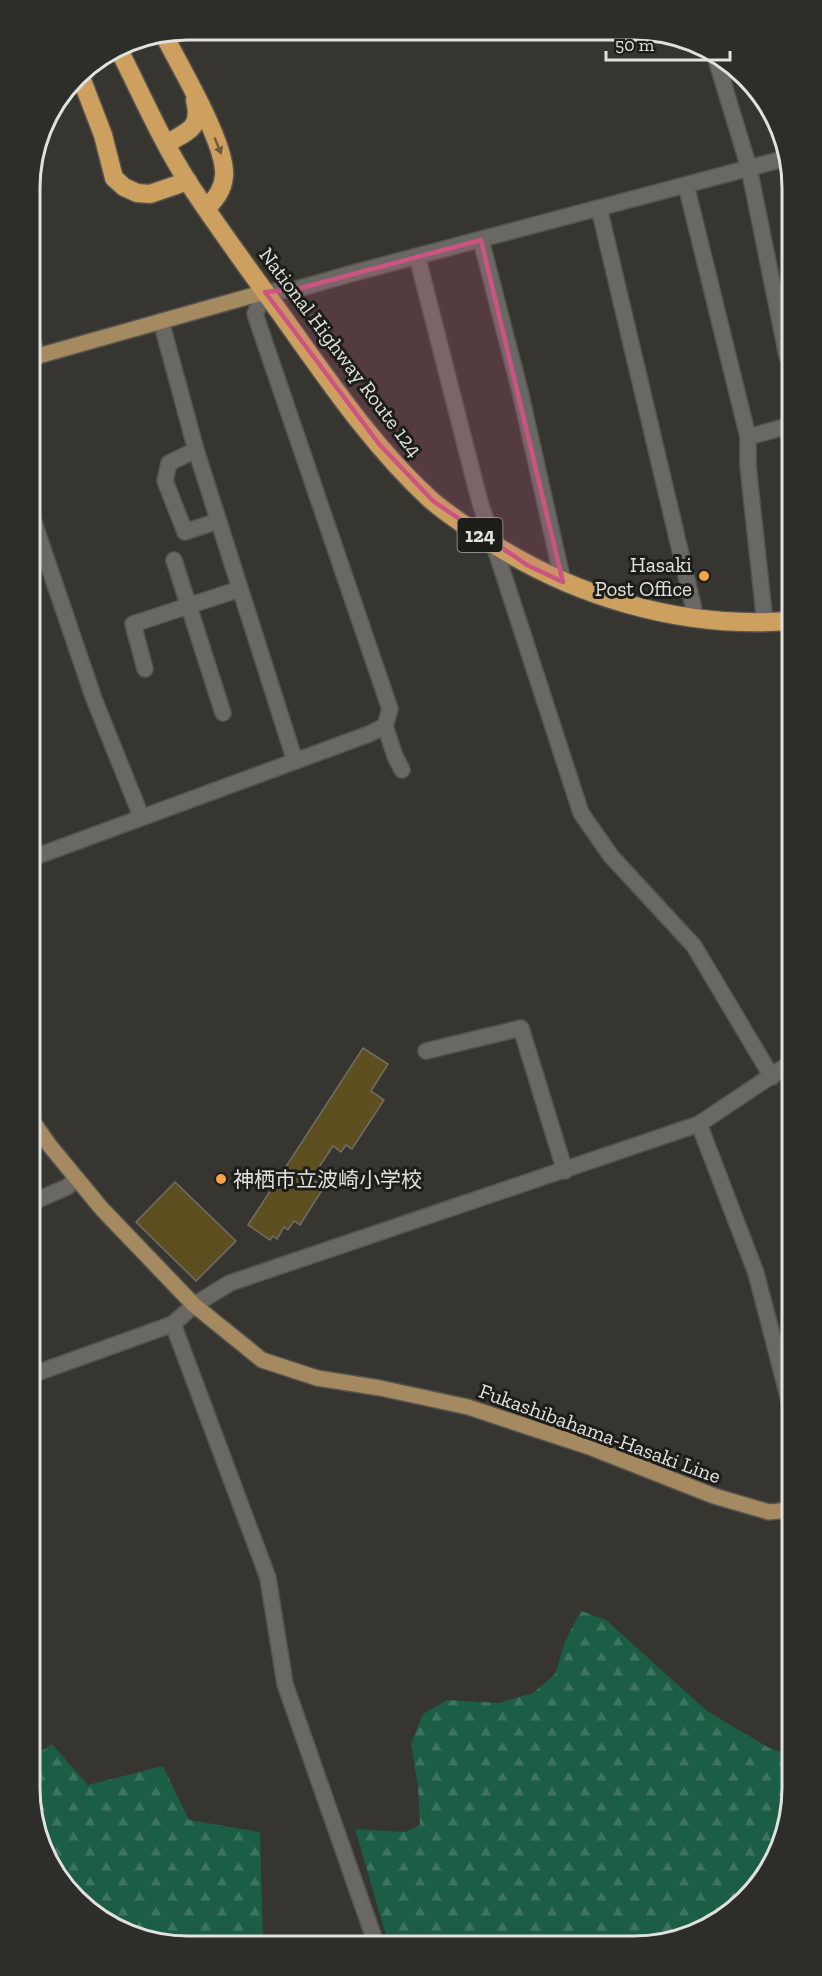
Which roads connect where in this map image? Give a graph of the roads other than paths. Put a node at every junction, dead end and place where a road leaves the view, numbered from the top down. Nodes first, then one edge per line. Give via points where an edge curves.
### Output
1 (168, 42) edge
2 (122, 57) edge
3 (719, 67) edge
4 (84, 84) edge
5 (194, 93) junction
6 (166, 144) junction
7 (778, 160) edge
8 (749, 168) junction
9 (188, 181) junction
10 (686, 185) junction
11 (207, 208) junction
12 (599, 208) junction
13 (482, 240) junction
14 (417, 256) junction
15 (265, 292) junction
16 (161, 321) junction
17 (782, 331) edge
18 (41, 355) edge
19 (782, 428) edge
20 (748, 437) junction
21 (196, 450) junction
22 (218, 521) junction
23 (41, 543) edge
24 (495, 546) junction
25 (174, 560) dead end
26 (563, 582) junction
27 (240, 589) junction
28 (189, 606) junction
29 (696, 618) junction
30 (782, 622) edge
31 (765, 623) junction
32 (145, 669) dead end
33 (223, 713) dead end
34 (385, 726) junction
35 (295, 761) junction
36 (402, 770) dead end
37 (141, 816) junction
38 (41, 855) edge
39 (426, 1051) dead end
40 (781, 1070) edge
41 (772, 1077) junction
42 (699, 1124) junction
43 (40, 1132) edge
44 (565, 1171) junction
45 (77, 1179) junction
46 (40, 1199) edge
47 (194, 1305) junction
48 (173, 1324) junction
49 (781, 1370) edge
50 (40, 1372) edge
51 (781, 1511) edge
52 (373, 1936) edge

1 - 5 highway
2 - 6 highway, National Highway Route 124 / 124
3 - 8 street
4 - 9 highway via 104,135 114,178 124,188 150,194
5 - 6 highway via 198,120
5 -> 11 highway via 223,159 225,174 218,196
6 - 9 highway, National Highway Route 124 / 124
7 - 8 street
8 - 10 street
8 - 17 street
9 - 11 highway, National Highway Route 124 / 124
10 - 12 street
10 - 20 street
11 - 15 highway, National Highway Route 124 / 124
12 - 13 street
12 - 29 street
13 - 14 street
13 - 26 street
14 - 15 street via 308,287
14 - 24 street via 479,500
15 - 16 main road
15 - 24 highway, National Highway Route 124 / 124 via 349,406 406,475 433,501
15 - 34 street via 255,314 390,709
16 - 18 main road
16 - 21 street
19 - 20 street
20 - 31 street
21 - 22 street
21 - 22 street via 169,463 165,481 185,532
22 - 27 street
23 - 37 street via 94,699
24 - 26 highway, National Highway Route 124 / 124
24 - 41 street via 581,813 611,856 694,946
25 - 28 street
26 - 29 highway, National Highway Route 124 / 124 via 604,598
27 - 28 street
27 - 35 street
28 - 32 street via 133,624
28 - 33 street
29 - 31 highway, National Highway Route 124 / 124
30 - 31 highway, National Highway Route 124 / 124
34 - 35 street
34 - 36 street
35 - 37 street
37 - 38 street
39 - 44 street via 521,1028
40 - 41 street
41 - 42 street
42 - 44 street
42 - 49 street via 756,1273
43 - 45 main road, Fukashibahama-Hasaki Line
44 - 47 street via 230,1283
45 - 46 street
45 - 47 main road, Fukashibahama-Hasaki Line
47 - 48 street
47 - 51 main road, Fukashibahama-Hasaki Line via 262,1360 317,1378 468,1407 592,1448 714,1496 769,1512
48 - 50 street
48 - 52 street via 268,1578 285,1684

